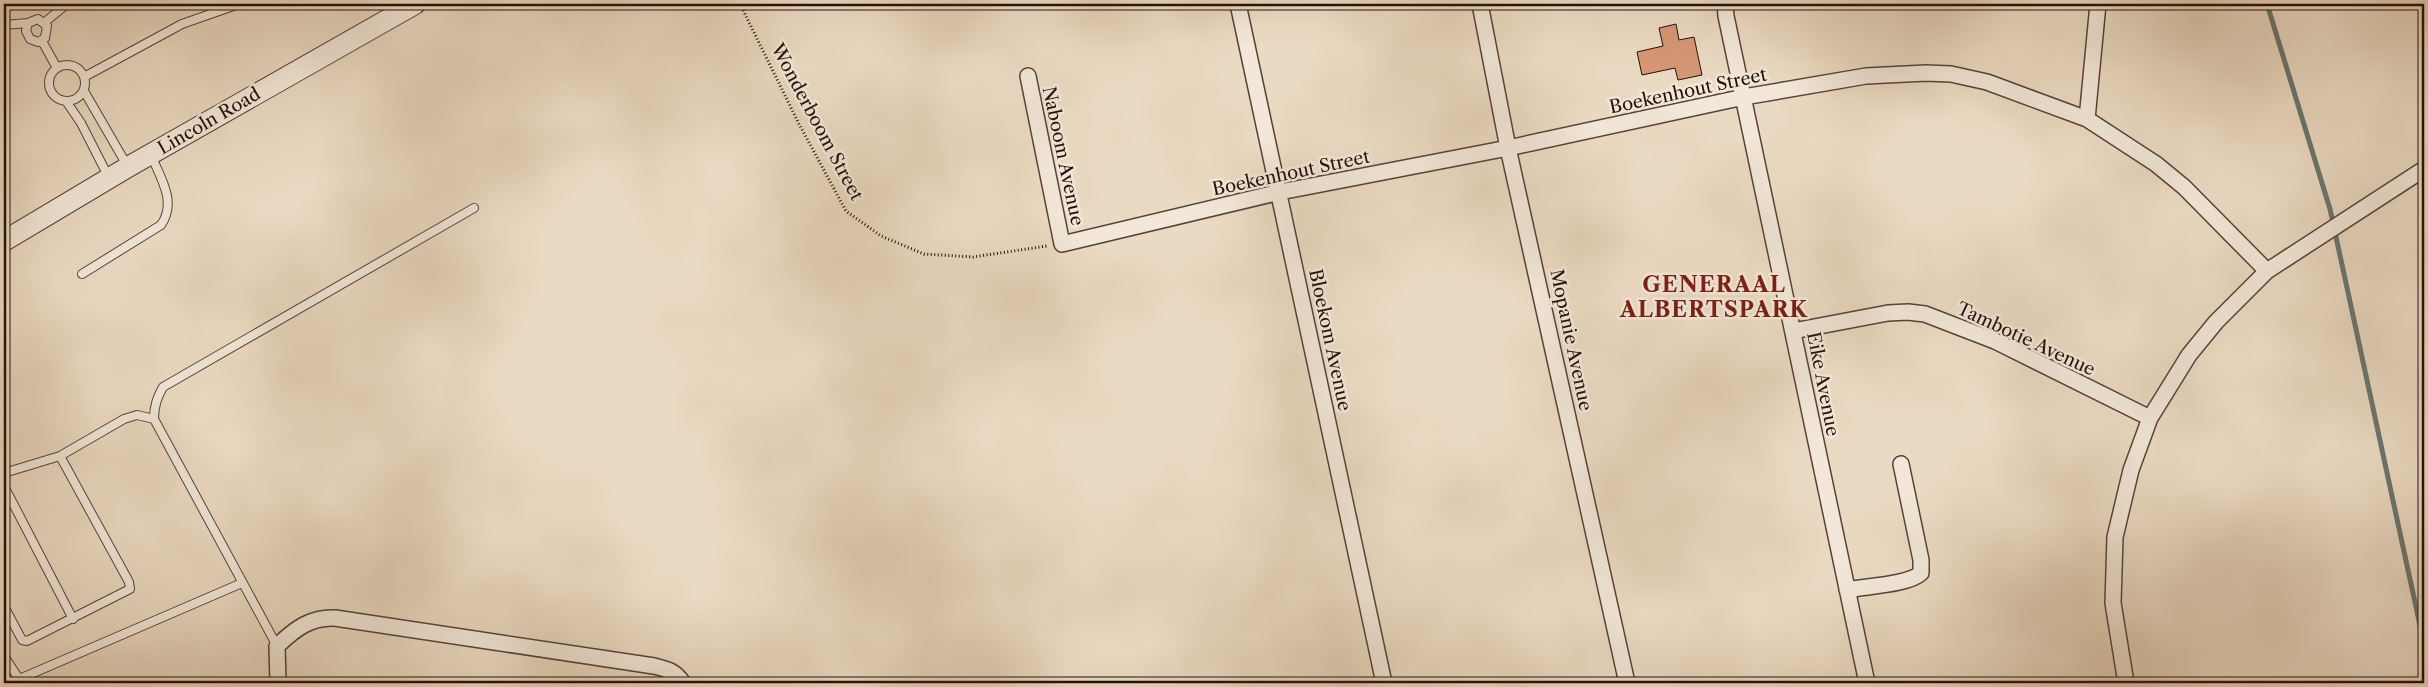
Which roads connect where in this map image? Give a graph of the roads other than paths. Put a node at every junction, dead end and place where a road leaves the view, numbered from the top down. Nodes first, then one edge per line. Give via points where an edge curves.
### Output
1 (67, 4) edge
2 (239, 4) edge
3 (415, 4) edge
4 (1238, 4) edge
5 (1480, 4) edge
6 (1726, 4) edge
7 (2098, 4) edge
8 (45, 22) junction
9 (28, 23) junction
10 (4, 25) edge
11 (42, 41) junction
12 (57, 68) junction
13 (1028, 76) dead end
14 (84, 77) junction
15 (84, 91) junction
16 (1744, 97) junction
17 (66, 102) junction
18 (2087, 119) junction
19 (1508, 148) junction
20 (150, 154) junction
21 (128, 167) junction
22 (2424, 169) edge
23 (109, 178) junction
24 (1280, 192) junction
25 (474, 208) dead end
26 (4, 241) edge
27 (1062, 244) joint
28 (2267, 271) junction
29 (82, 274) dead end
30 (1794, 331) junction
31 (2150, 418) junction
32 (154, 419) junction
33 (60, 456) junction
34 (1901, 464) dead end
35 (4, 473) edge
36 (4, 486) edge
37 (242, 583) junction
38 (1847, 590) junction
39 (4, 606) edge
40 (73, 620) junction
41 (277, 646) junction
42 (4, 656) edge
43 (19, 679) junction
44 (10, 683) edge
45 (278, 683) edge
46 (683, 683) edge
47 (1384, 683) edge
48 (1627, 683) edge
49 (1867, 683) edge
50 (2126, 683) edge

1 - 8 lane
2 - 14 lane via 182,24
3 - 20 street, Lincoln Road
4 - 24 street, Bloekom Avenue
5 - 19 street, Mopanie Avenue
6 - 16 street, Eike Avenue
7 - 18 street
8 - 9 lane via 38,19
8 - 11 lane via 48,34
9 - 10 lane
9 - 11 lane via 27,36 34,41
11 - 12 lane
12 - 14 lane via 76,67
12 - 17 lane via 49,85 55,96
13 - 27 street, Naboom Avenue
14 - 15 lane
15 - 17 lane
15 - 21 lane
16 - 18 street, Boekenhout Street via 1866,76 1905,72 1951,74 1987,82
16 - 19 street, Boekenhout Street
16 - 30 street, Eike Avenue
17 - 23 lane via 81,123
18 - 28 street, Boekenhout Street via 2184,187
19 - 24 street, Boekenhout Street
19 - 48 street, Mopanie Avenue
20 - 21 street, Lincoln Road
20 - 29 lane via 168,197 165,219 161,225
21 - 23 street, Lincoln Road
22 - 28 street
23 - 26 street, Lincoln Road
24 - 27 street, Boekenhout Street
24 - 47 street, Bloekom Avenue
25 - 32 lane via 163,387 154,408
28 - 31 street via 2216,322 2189,355
30 - 31 street, Tambotie Avenue via 1888,313 1925,314 1995,341
30 - 38 street, Eike Avenue
31 - 50 street via 2130,470 2115,536 2113,603
32 - 33 lane via 137,415 124,419
32 - 37 lane
33 - 35 lane
33 - 40 lane via 130,589
34 - 38 street via 1922,573 1897,582
36 - 40 lane
37 - 41 lane
37 - 43 lane
38 - 49 street, Eike Avenue
39 - 40 lane via 22,640 26,641
41 - 45 street
41 - 46 street via 306,624 321,618 335,618 654,666 670,670
42 - 43 lane
43 - 44 lane

